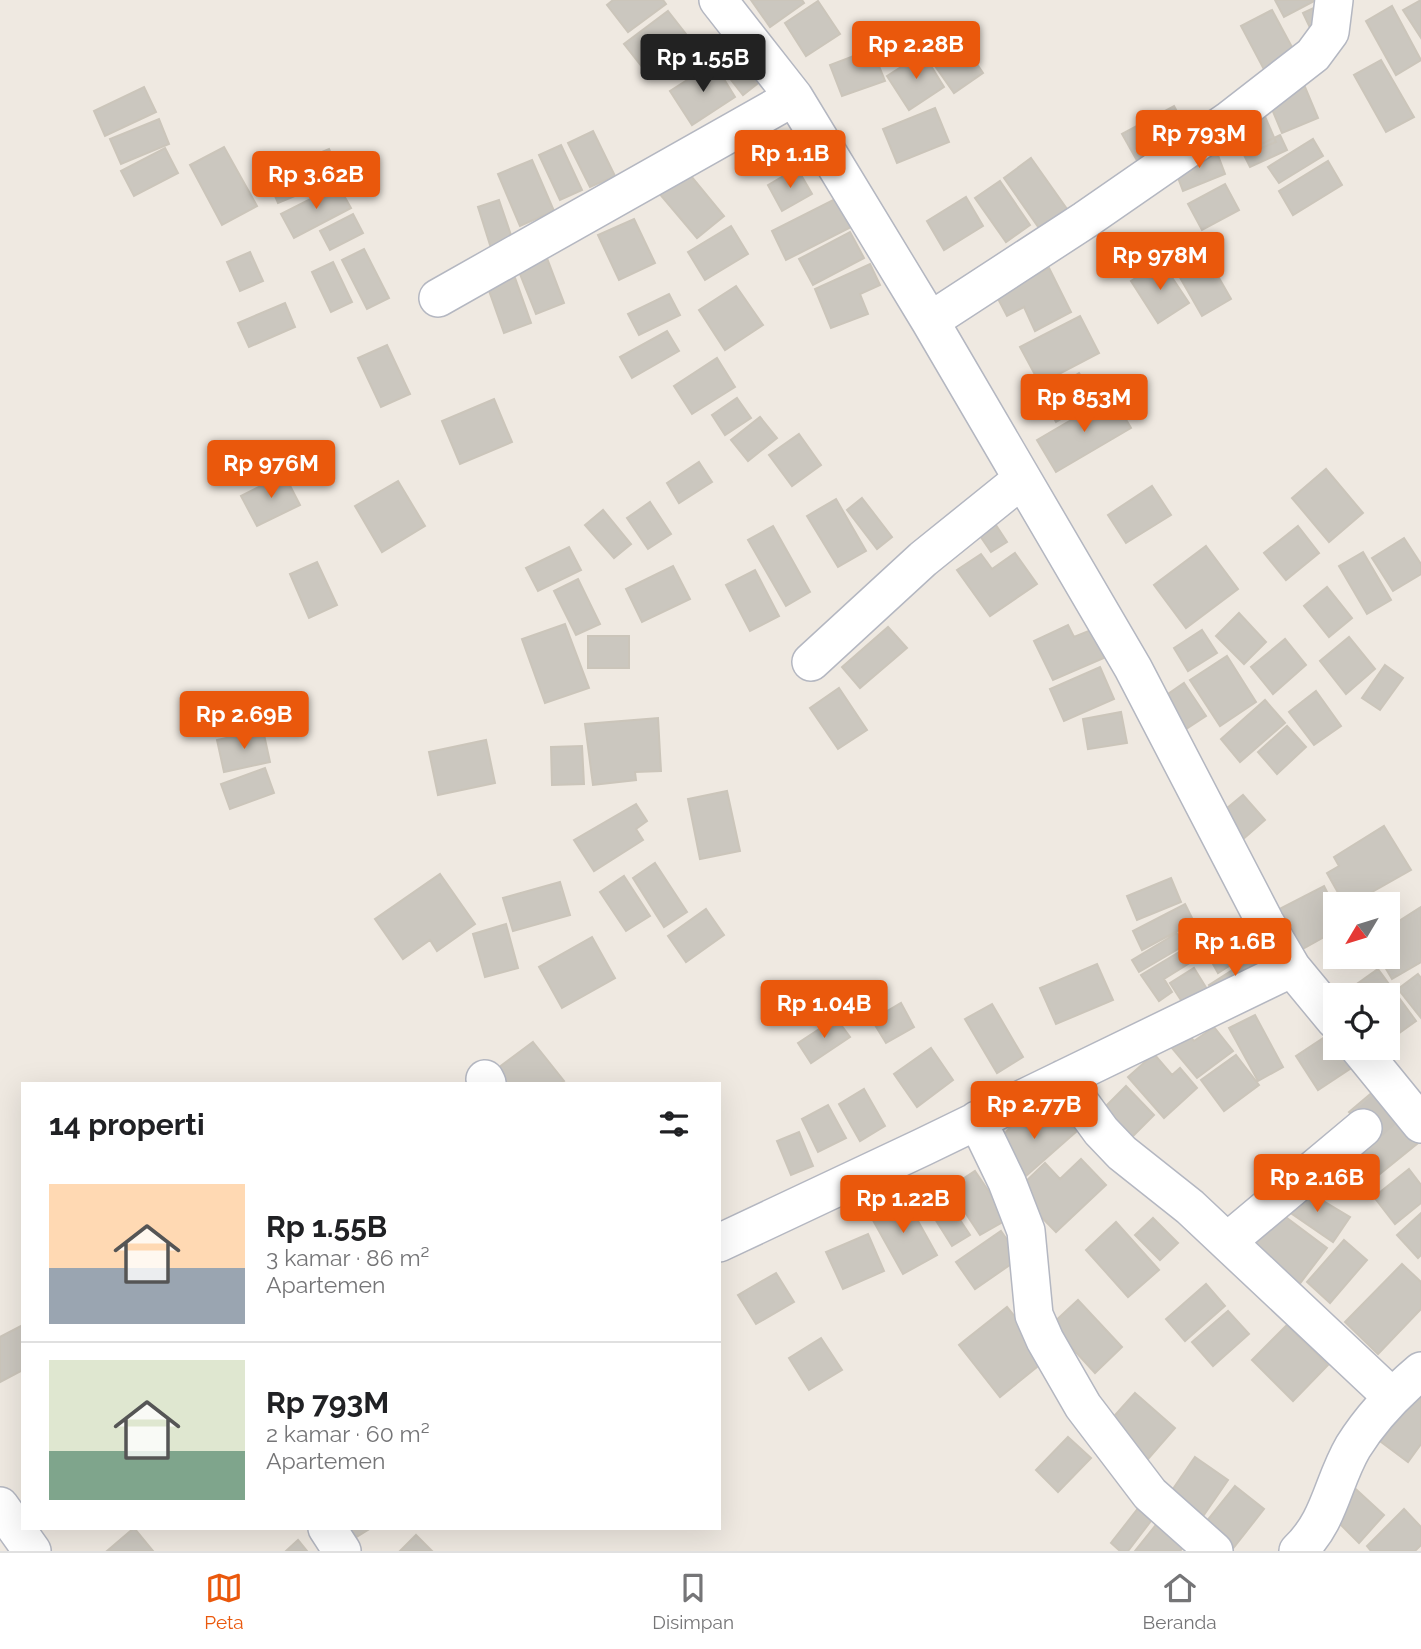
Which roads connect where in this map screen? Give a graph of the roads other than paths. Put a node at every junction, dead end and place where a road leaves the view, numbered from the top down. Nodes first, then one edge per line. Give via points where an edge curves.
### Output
1 (718, 0) edge
2 (1334, 0) edge
3 (794, 97) junction
4 (438, 298) dead end
5 (930, 321) junction
6 (1021, 480) junction
7 (811, 663) dead end
8 (1292, 968) junction
9 (1323, 1005) edge
10 (1365, 1060) edge
11 (1063, 1079) junction
12 (1393, 1114) edge
13 (977, 1120) junction
14 (1228, 1241) junction
15 (721, 1242) edge
16 (1421, 1371) edge
17 (1391, 1396) junction
18 (328, 1530) edge
19 (342, 1551) edge
20 (1213, 1551) edge
21 (1298, 1551) edge

1 - 3 street
2 - 5 street via 1329,32 1313,55 1228,121
3 - 4 street
3 - 5 street
5 - 6 street
6 - 7 street via 923,559
6 - 8 street via 1133,668
8 - 9 street
8 - 11 street
10 - 12 street
11 - 13 street
11 - 14 street via 1122,1153
12 - 14 street
13 - 15 street
13 - 20 street via 1027,1231 1034,1315 1045,1340 1083,1406 1150,1494
14 - 17 street
16 - 17 street
17 - 21 street via 1353,1448 1316,1532
18 - 19 street

